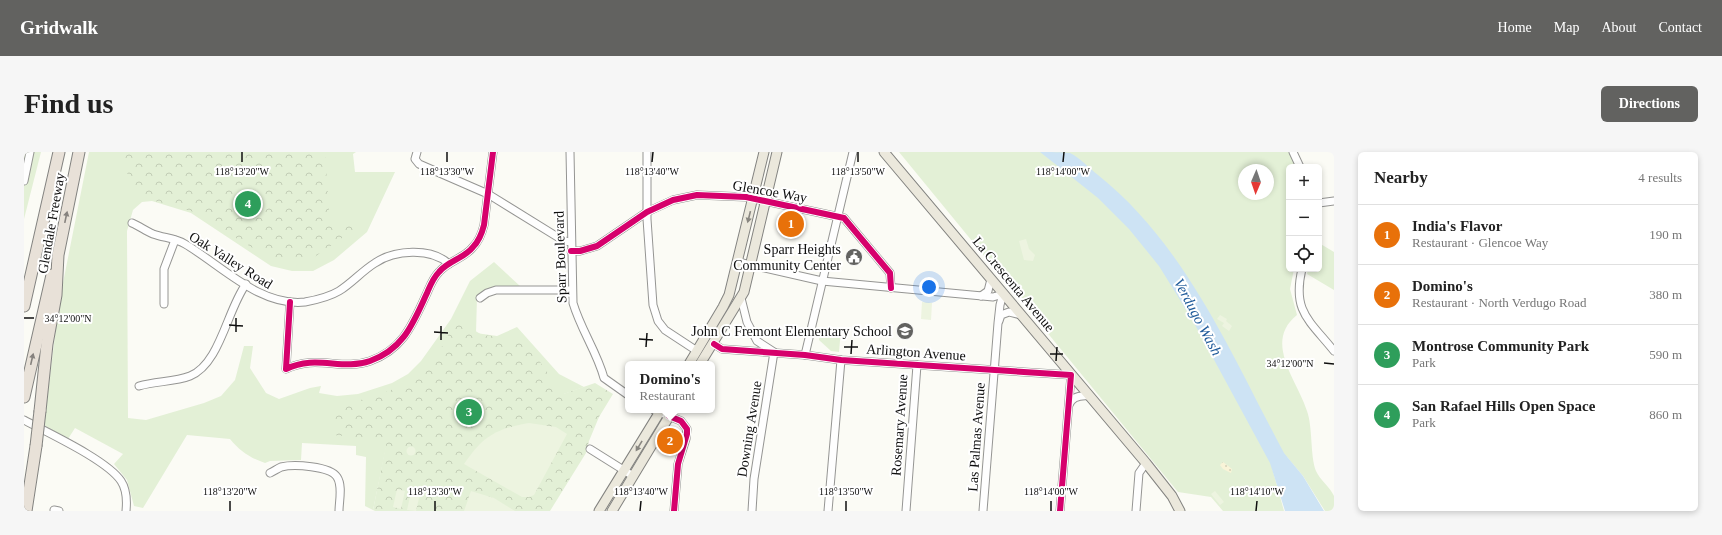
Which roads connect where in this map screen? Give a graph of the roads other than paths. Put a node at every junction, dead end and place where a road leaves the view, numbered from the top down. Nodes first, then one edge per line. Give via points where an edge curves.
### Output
1 (30, 152) edge
2 (58, 152) edge
3 (79, 152) edge
4 (493, 152) edge
5 (570, 152) edge
6 (647, 152) edge
7 (764, 152) edge
8 (777, 152) edge
9 (853, 152) edge
10 (884, 152) edge
11 (1293, 152) edge
12 (416, 156) edge
13 (1299, 164) edge
14 (24, 181) edge
15 (488, 194) junction
16 (754, 198) junction
17 (766, 201) junction
18 (1334, 201) edge
19 (1322, 203) edge
20 (647, 212) junction
21 (837, 217) junction
22 (43, 222) junction
23 (132, 223) dead end
24 (176, 240) junction
25 (571, 242) junction
26 (571, 251) junction
27 (58, 255) junction
28 (738, 262) junction
29 (449, 264) junction
30 (751, 265) junction
31 (24, 270) edge
32 (1301, 272) edge
33 (991, 279) junction
34 (822, 282) junction
35 (246, 284) junction
36 (891, 288) junction
37 (572, 290) junction
38 (1004, 294) junction
39 (981, 296) junction
40 (480, 298) dead end
41 (740, 298) junction
42 (290, 302) junction
43 (164, 304) dead end
44 (24, 306) edge
45 (1021, 315) junction
46 (998, 323) junction
47 (714, 344) junction
48 (697, 351) junction
49 (1334, 351) edge
50 (774, 352) junction
51 (805, 355) junction
52 (841, 360) junction
53 (691, 361) edge
54 (702, 361) edge
55 (1059, 361) junction
56 (917, 365) junction
57 (994, 369) junction
58 (1049, 373) junction
59 (1071, 375) junction
60 (139, 386) dead end
61 (625, 392) edge
62 (1090, 396) junction
63 (24, 397) edge
64 (1069, 405) junction
65 (657, 413) edge
66 (671, 413) edge
67 (24, 420) edge
68 (590, 448) dead end
69 (1146, 463) junction
70 (34, 466) junction
71 (624, 470) junction
72 (270, 473) dead end
73 (633, 476) junction
74 (26, 511) edge
75 (33, 511) edge
76 (126, 511) edge
77 (339, 511) edge
78 (599, 511) edge
79 (612, 511) edge
80 (674, 511) edge
81 (752, 511) edge
82 (828, 511) edge
83 (906, 511) edge
84 (983, 511) edge
85 (1060, 511) edge
86 (1136, 511) edge
87 (1180, 511) edge

1 - 14 street
2 - 22 highway, Glendale Freeway
27 -> 3 highway, Glendale Freeway
4 - 15 street
5 - 25 street, Sparr Boulevard
6 - 20 street
7 - 16 main road
8 - 17 main road
9 - 21 street
10 - 33 main road, La Crescenta Avenue
11 - 13 street
12 - 15 street via 419,164
15 - 25 street via 564,241
15 - 29 street via 480,236 473,248
16 - 17 street, Glencoe Way
16 - 20 street, Glencoe Way via 697,195 673,200
16 -> 28 main road
17 - 21 street, Glencoe Way
17 - 30 main road
18 - 19 street
20 - 26 street, Glencoe Way via 597,246
20 - 48 street via 649,259 656,314 665,330
21 - 34 street
21 - 36 street, Glencoe Way via 846,220 890,273
22 - 31 highway
22 - 44 highway, Glendale Freeway
23 - 24 street, Oak Valley Road via 153,234
24 - 35 street, Oak Valley Road
24 - 43 street via 164,269
25 - 26 street, Sparr Boulevard
26 - 37 street, Sparr Boulevard
63 -> 27 highway
27 - 70 highway, Glendale Freeway, bridge via 56,295 47,344
28 - 30 street
28 - 48 main road via 729,294
29 - 42 street, Oak Valley Road via 442,258 430,254 399,254 375,263 346,287 333,294
29 - 42 street via 434,278 409,331 393,348 378,358 358,364 309,362 295,364 286,369
30 - 34 street
30 - 41 main road
32 - 49 street via 1298,286 1300,303
33 - 38 main road, La Crescenta Avenue
33 - 39 street via 988,291
34 - 36 street
34 - 51 street
35 - 42 street, Oak Valley Road via 267,297
35 - 60 street via 234,302 211,359 200,371 184,378
36 - 39 street
37 - 40 street via 496,290
37 - 61 street, Sparr Boulevard via 578,321 600,362 604,378
38 - 39 street via 993,297
38 - 45 main road, La Crescenta Avenue
38 - 46 street, Las Palmas Avenue
41 - 47 main road
41 - 50 street via 747,322 757,341
45 - 46 street via 1014,312 1005,313 1001,315
45 - 55 main road, La Crescenta Avenue
46 - 57 street, Las Palmas Avenue
47 - 50 street, Arlington Avenue via 722,349
47 - 54 main road
48 - 53 main road
50 - 51 street, Arlington Avenue
50 - 81 street, Downing Avenue via 754,479
51 - 52 street, Arlington Avenue
52 - 56 street, Arlington Avenue
52 - 82 street
55 - 58 street via 1054,371
55 - 59 main road, La Crescenta Avenue
56 - 57 street, Arlington Avenue
56 - 83 street, Rosemary Avenue
57 - 58 street, Arlington Avenue
57 - 84 street, Las Palmas Avenue
58 - 59 street, Arlington Avenue
59 - 62 main road, La Crescenta Avenue
59 - 64 street
62 - 64 street via 1076,397
62 - 69 main road, La Crescenta Avenue
64 - 85 street
65 -> 71 main road
66 - 73 main road
66 - 80 street via 687,429 678,464
67 - 76 street via 114,473 126,492
68 - 71 street
69 - 86 street via 1139,473
69 - 87 main road, La Crescenta Avenue via 1172,496
70 - 74 highway
70 - 75 highway
71 - 73 street
71 - 78 main road
72 - 77 street via 286,466 331,470 340,485
73 - 79 main road

